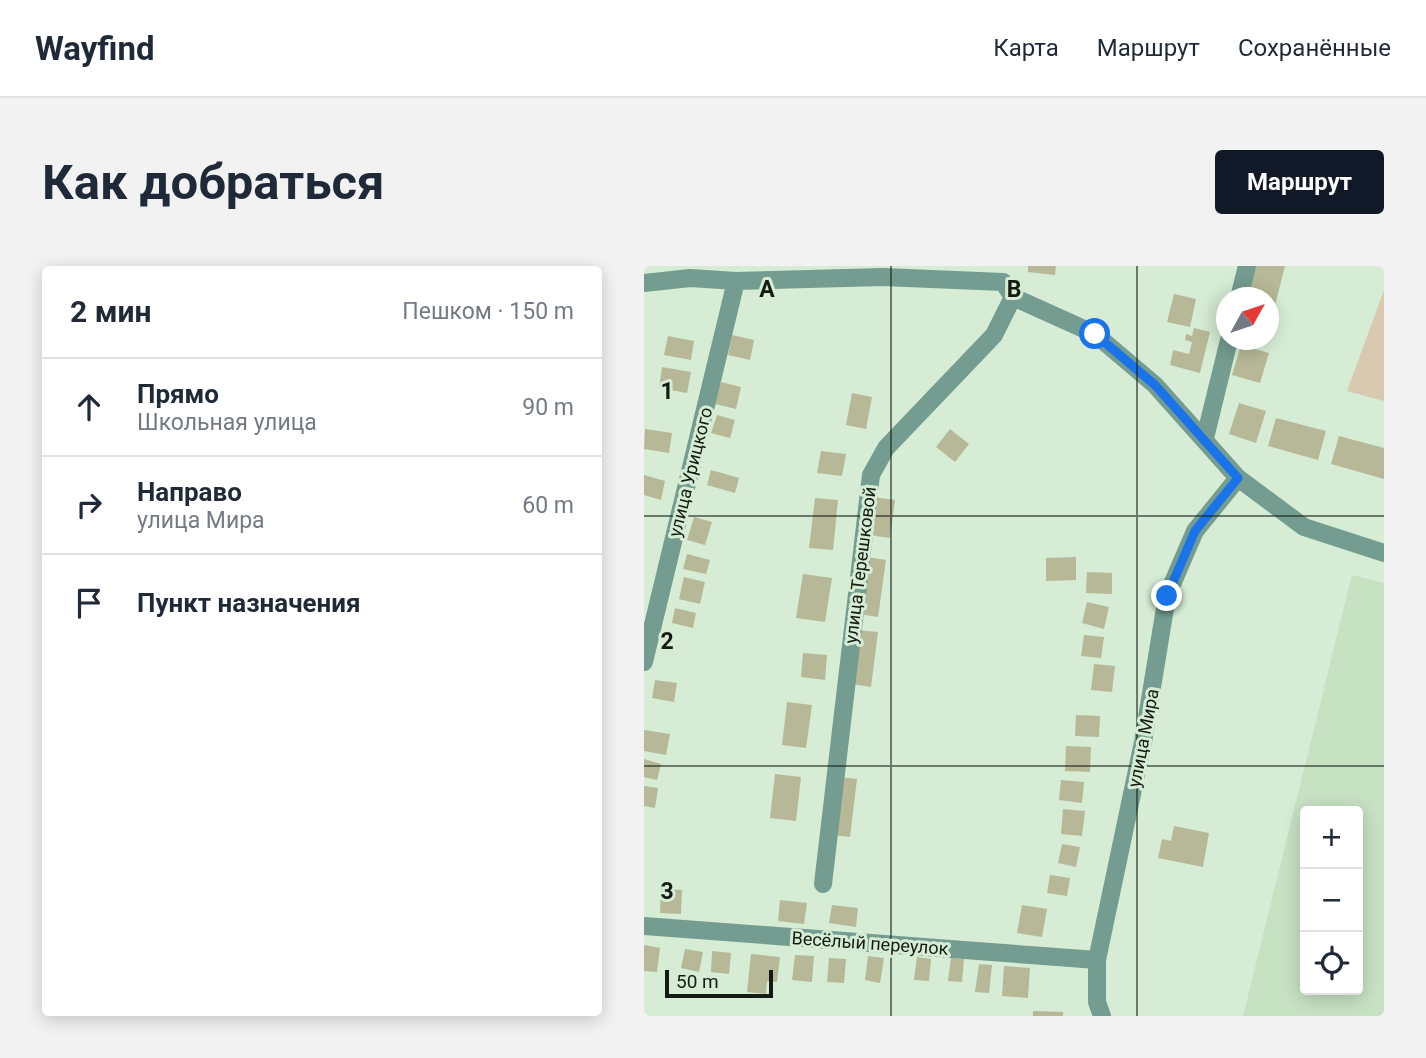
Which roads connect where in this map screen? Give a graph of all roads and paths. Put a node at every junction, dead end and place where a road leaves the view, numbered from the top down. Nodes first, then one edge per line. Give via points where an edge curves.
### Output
1 (1247, 266) edge
2 (736, 281) junction
3 (1006, 281) edge
4 (644, 283) edge
5 (1242, 287) edge
6 (1227, 350) edge
7 (1205, 438) junction
8 (1238, 478) junction
9 (1384, 553) edge
10 (644, 662) edge
11 (823, 884) dead end
12 (644, 926) edge
13 (1097, 960) junction
14 (1102, 1016) edge

1 - 5 street
2 - 3 street via 883,277
2 - 4 street via 690,278
2 - 10 street, улица Урицкого
3 - 7 street via 1095,334 1155,385
3 - 11 street, улица Терешковой via 994,335 886,448 871,475
6 - 7 street
7 - 8 street
8 - 9 street via 1304,527
8 - 13 street, улица Мира via 1195,531 1167,596 1143,742
12 - 13 street, Весёлый переулок
13 - 14 street, улица Мира via 1097,1002

